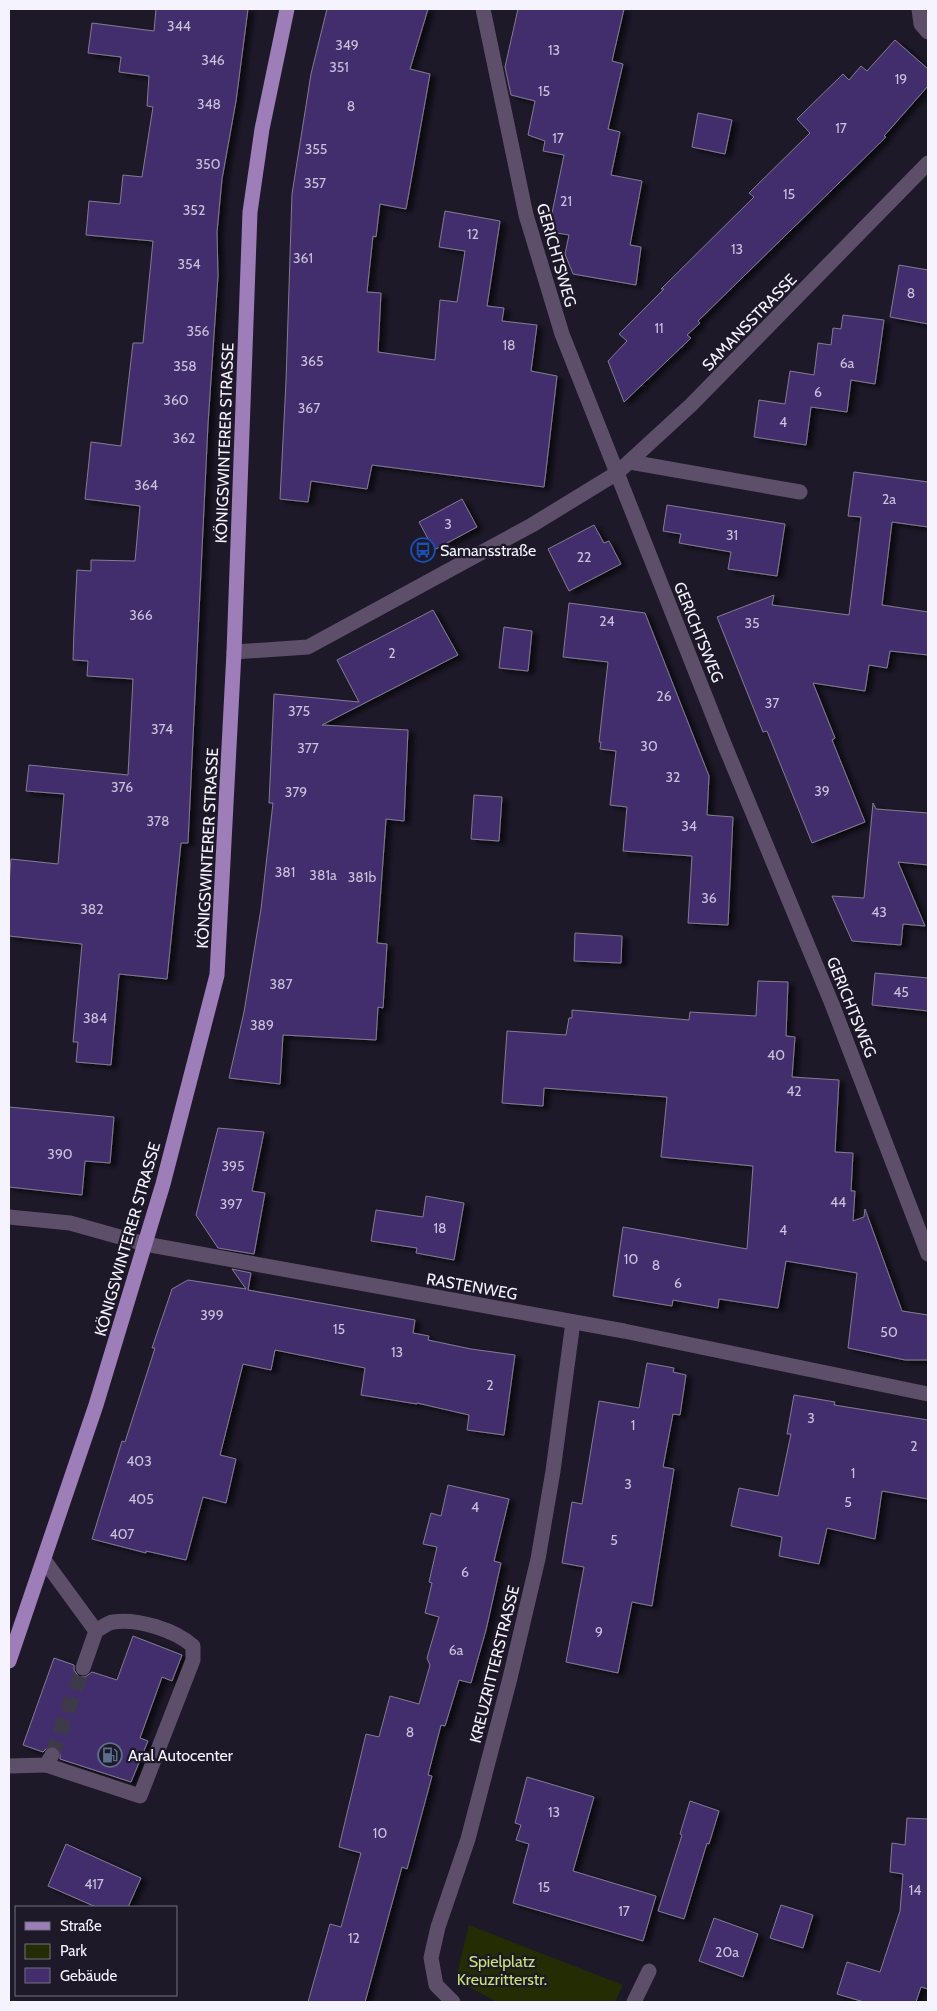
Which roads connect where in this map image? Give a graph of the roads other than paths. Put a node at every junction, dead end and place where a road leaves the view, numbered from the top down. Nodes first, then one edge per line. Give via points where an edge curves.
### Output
1 (287, 9) edge
2 (483, 9) edge
3 (919, 9) edge
4 (928, 32) edge
5 (928, 163) edge
6 (630, 462) junction
7 (617, 473) junction
8 (800, 492) dead end
9 (234, 652) junction
10 (9, 1217) edge
11 (145, 1244) junction
12 (928, 1254) edge
13 (573, 1322) junction
14 (928, 1394) edge
15 (44, 1560) junction
16 (96, 1631) junction
17 (9, 1661) edge
18 (83, 1668) tunnel mouth
19 (9, 1766) edge
20 (649, 1971) dead end
21 (453, 2002) edge
22 (634, 2002) edge

1 - 9 main road, KÖNIGSWINTERER STRASSE via 262,130 250,212
2 - 7 street, GERICHTSWEG via 526,215 541,268 562,334
3 - 4 street via 921,24
5 - 6 street, SAMANSSTRASSE via 691,405
6 - 7 street, SAMANSSTRASSE
6 - 8 street
7 - 9 street, SAMANSSTRASSE via 532,525 308,647
7 - 12 street, GERICHTSWEG via 832,1004
9 - 11 main road, KÖNIGSWINTERER STRASSE via 218,975
10 - 11 street, RASTENWEG via 70,1223
11 - 13 street, RASTENWEG
11 - 15 main road, KÖNIGSWINTERER STRASSE
13 - 14 street, RASTENWEG
13 - 21 street, KREUZRITTERSTRASSE via 554,1470 538,1559 468,1839 430,1958 436,1985
15 - 16 street
15 - 17 main road, KÖNIGSWINTERER STRASSE
16 - 18 street
16 - 19 street via 112,1622 136,1621 183,1637 193,1646 193,1660 140,1796 49,1760
20 - 22 street

